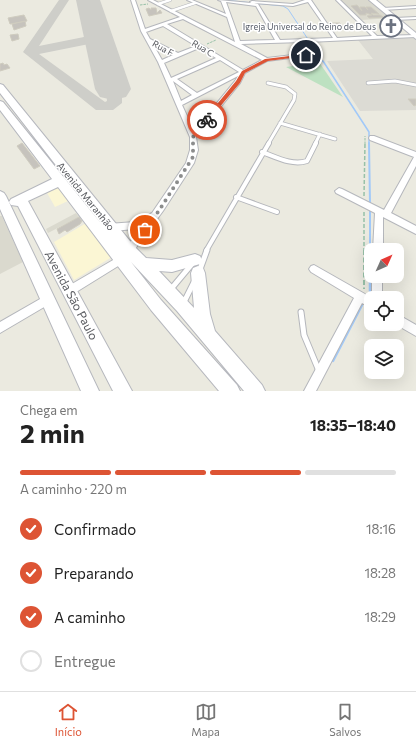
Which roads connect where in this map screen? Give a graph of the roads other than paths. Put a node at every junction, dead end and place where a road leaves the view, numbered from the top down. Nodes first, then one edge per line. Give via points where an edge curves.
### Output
1 (150, 0) edge
2 (170, 0) edge
3 (189, 0) edge
4 (222, 0) edge
5 (235, 0) edge
6 (276, 0) edge
7 (309, 0) edge
8 (338, 0) edge
9 (372, 0) edge
10 (195, 2) junction
11 (135, 3) edge
12 (157, 3) junction
13 (281, 5) junction
14 (416, 7) edge
15 (383, 9) junction
16 (172, 11) junction
17 (227, 16) junction
18 (184, 17) junction
19 (416, 18) edge
20 (395, 19) junction
21 (163, 24) junction
22 (143, 31) junction
23 (414, 34) edge
24 (376, 38) junction
25 (336, 39) junction
26 (149, 40) junction
27 (278, 41) junction
28 (305, 41) junction
29 (238, 45) junction
30 (200, 46) junction
31 (177, 55) junction
32 (220, 58) junction
33 (266, 60) junction
34 (161, 62) junction
35 (243, 72) junction
36 (171, 80) junction
37 (268, 83) dead end
38 (368, 83) dead end
39 (416, 85) edge
40 (0, 87) edge
41 (196, 95) junction
42 (178, 104) junction
43 (8, 109) edge
44 (280, 123) junction
45 (320, 134) junction
46 (193, 137) junction
47 (369, 137) road end
48 (335, 139) dead end
49 (262, 152) junction
50 (416, 155) edge
51 (416, 159) edge
52 (59, 181) junction
53 (339, 191) dead end
54 (236, 197) junction
55 (21, 199) junction
56 (2, 204) edge
57 (160, 209) junction
58 (277, 212) dead end
59 (382, 214) junction
60 (111, 227) junction
61 (416, 230) edge
62 (379, 243) edge
63 (207, 249) junction
64 (125, 255) junction
65 (143, 264) junction
66 (197, 267) junction
67 (314, 269) dead end
68 (69, 291) junction
69 (360, 297) junction
70 (163, 298) junction
71 (364, 299) edge
72 (47, 300) junction
73 (300, 312) dead end
74 (175, 313) junction
75 (404, 323) edge
76 (0, 328) edge
77 (416, 331) edge
78 (209, 337) junction
79 (320, 375) junction
80 (90, 391) edge
81 (123, 391) edge
82 (231, 391) edge
83 (256, 391) edge
84 (310, 391) edge

1 - 12 street
2 - 12 lane
3 - 10 street
4 - 17 street
4 - 27 street via 257,5
5 - 13 street
6 - 13 street
7 - 13 street via 301,4
7 - 25 street
8 - 24 street
9 - 15 main road
10 - 16 lane
10 - 17 street
11 - 22 street
12 - 16 street
14 - 15 street
15 - 20 main road
16 - 18 street
17 - 29 street
18 - 21 street
18 - 29 street
19 - 20 street
20 - 23 main road
21 - 22 street
21 - 30 street, Rua C
22 - 26 street
23 - 24 street
24 - 25 street
25 - 28 street
26 - 31 street, Rua F
26 - 34 street
27 - 28 street
27 - 29 street
28 - 33 street via 314,52 312,54
29 - 33 street
30 - 31 street
30 - 32 street, Rua C
31 - 34 street
32 - 35 street, Rua C
32 - 36 street
33 - 35 street
34 - 36 street
35 - 41 street
35 - 46 street via 238,82
36 - 41 street
36 - 42 street
37 - 44 lane via 283,86 295,94
38 - 39 lane via 395,81
40 - 43 main road, Avenida Maranhão
41 - 42 street
42 - 46 street
43 - 52 main road, Avenida Maranhão
43 - 60 main road, Avenida Maranhão
44 - 45 lane
44 - 49 lane
45 - 48 lane
45 - 49 lane via 307,161 303,163
46 - 57 street via 193,157
47 - 50 street
49 - 54 lane
51 - 59 street
52 - 55 main road
52 - 64 main road, Avenida Maranhão
53 - 59 street
54 - 58 lane
54 - 63 lane
55 - 56 main road
55 - 68 main road, Avenida São Paulo
56 - 72 main road, Avenida São Paulo
57 - 60 street via 136,225
57 - 64 street
59 - 61 street
59 - 62 street
60 - 64 main road, Avenida Maranhão
63 - 66 lane
63 - 66 lane
64 - 65 main road, Avenida Maranhão
64 - 68 street
64 - 70 main road, Avenida Maranhão
65 - 66 main road
65 - 70 main road, Avenida Maranhão
66 - 70 lane
66 - 74 lane
66 - 78 main road via 202,314
67 - 69 street
68 - 81 main road, Avenida São Paulo
69 - 71 street
69 - 79 street
70 - 74 main road, Avenida Maranhão
70 - 74 main road, Avenida Maranhão
72 - 76 street
72 - 80 main road, Avenida São Paulo
73 - 79 lane via 304,335
74 - 78 main road, Avenida Maranhão
74 - 82 main road, Avenida Maranhão
75 - 77 street
78 - 83 main road, Avenida Maranhão
79 - 84 street

